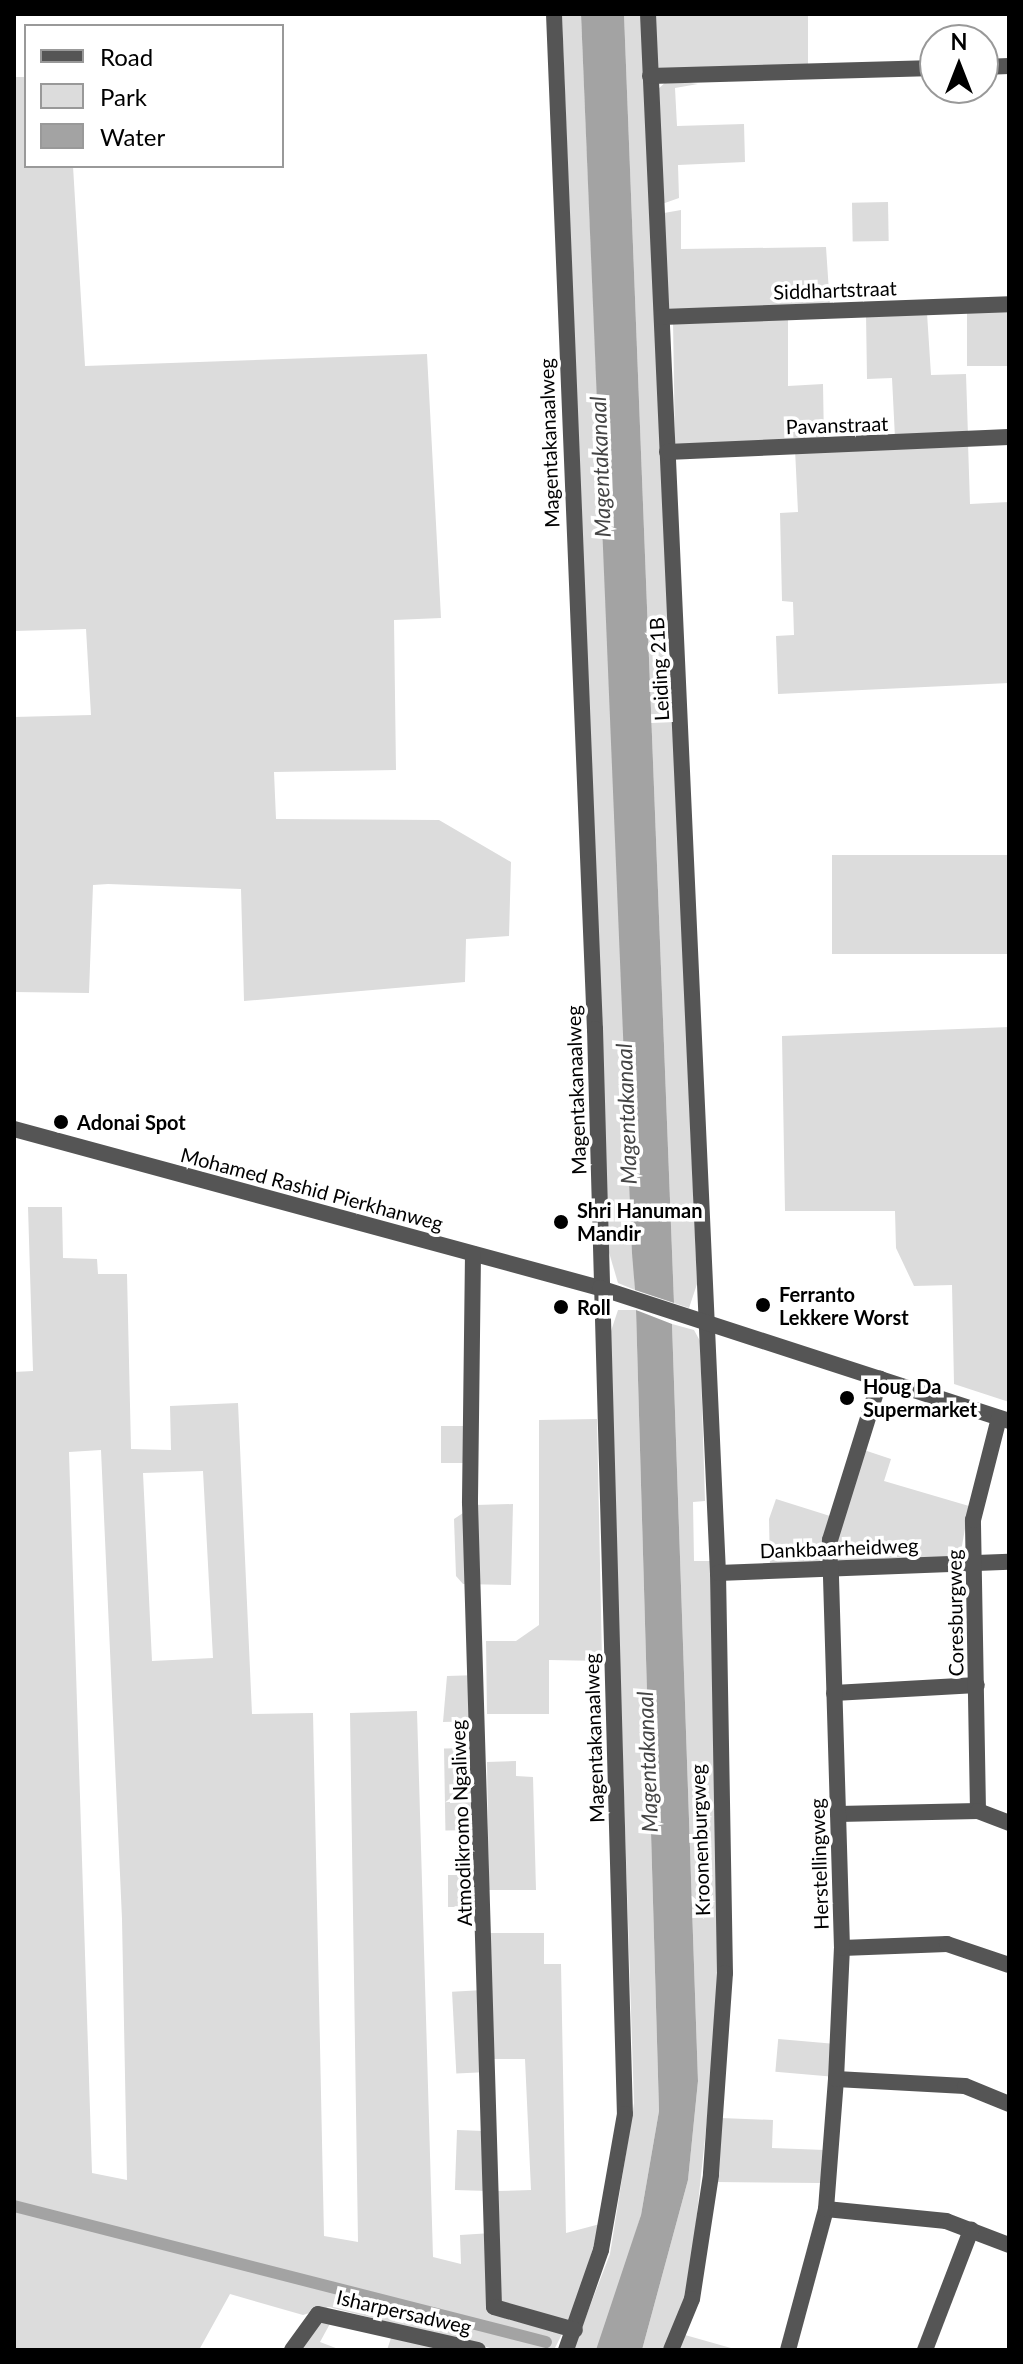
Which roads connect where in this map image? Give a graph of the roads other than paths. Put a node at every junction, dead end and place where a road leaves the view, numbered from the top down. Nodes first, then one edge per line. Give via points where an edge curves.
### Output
1 (554, 14) edge
2 (648, 14) edge
3 (919, 68) edge
4 (650, 76) junction
5 (1009, 304) edge
6 (662, 317) junction
7 (1009, 437) edge
8 (667, 452) junction
9 (14, 1129) edge
10 (473, 1254) junction
11 (600, 1288) junction
12 (705, 1323) junction
13 (880, 1379) junction
14 (1004, 1420) edge
15 (974, 1562) junction
16 (1009, 1562) edge
17 (828, 1568) junction
18 (718, 1573) junction
19 (977, 1685) junction
20 (834, 1693) junction
21 (978, 1811) junction
22 (838, 1814) junction
23 (1009, 1823) edge
24 (842, 1948) junction
25 (1009, 1965) edge
26 (836, 2079) junction
27 (1009, 2104) edge
28 (826, 2209) junction
29 (971, 2230) junction
30 (1009, 2245) edge
31 (575, 2330) junction
32 (292, 2350) edge
33 (478, 2350) edge
34 (566, 2350) edge
35 (671, 2350) edge
36 (788, 2350) edge
37 (925, 2350) edge

1 - 11 street, Magentakanaalweg
2 - 4 street, Leiding 21B
3 - 4 street
4 - 6 street, Leiding 21B
5 - 6 street, Siddhartstraat
6 - 8 street, Leiding 21B
7 - 8 street, Pavanstraat
8 - 12 street, Leiding 21B
9 - 10 street, Mohamed Rashid Pierkhanweg
10 - 11 street, Mohamed Rashid Pierkhanweg
10 - 31 street, Atmodikromo Ngaliweg via 470,1503 494,2307
11 - 12 street, Mohamed Rashid Pierkhanweg
11 - 31 street, Magentakanaalweg via 625,2114 601,2250
12 - 13 street, Mohamed Rashid Pierkhanweg
12 - 18 street, Kroonenburgweg
13 - 14 street, Mohamed Rashid Pierkhanweg
13 - 17 street, Herstellingweg via 840,1492
14 - 15 street, Coresburgweg via 977,1487
15 - 16 street, Dankbaarheidweg
15 - 17 street, Dankbaarheidweg
15 - 19 street, Coresburgweg
17 - 18 street, Dankbaarheidweg
17 - 20 street, Herstellingweg
18 - 35 street, Kroonenburgweg via 723,2035 697,2274
19 - 20 street
19 - 21 street, Coresburgweg
20 - 22 street, Herstellingweg
21 - 22 street
21 - 23 street
22 - 24 street, Herstellingweg
24 - 25 street via 947,1944
24 - 26 street, Herstellingweg
26 - 27 street via 965,2086
26 - 28 street, Herstellingweg
28 - 29 street via 918,2216
28 - 36 street, Herstellingweg
29 - 30 street
29 - 37 street
31 - 34 street, Magentakanaalweg
32 - 33 street, Isharpersadweg via 318,2314

